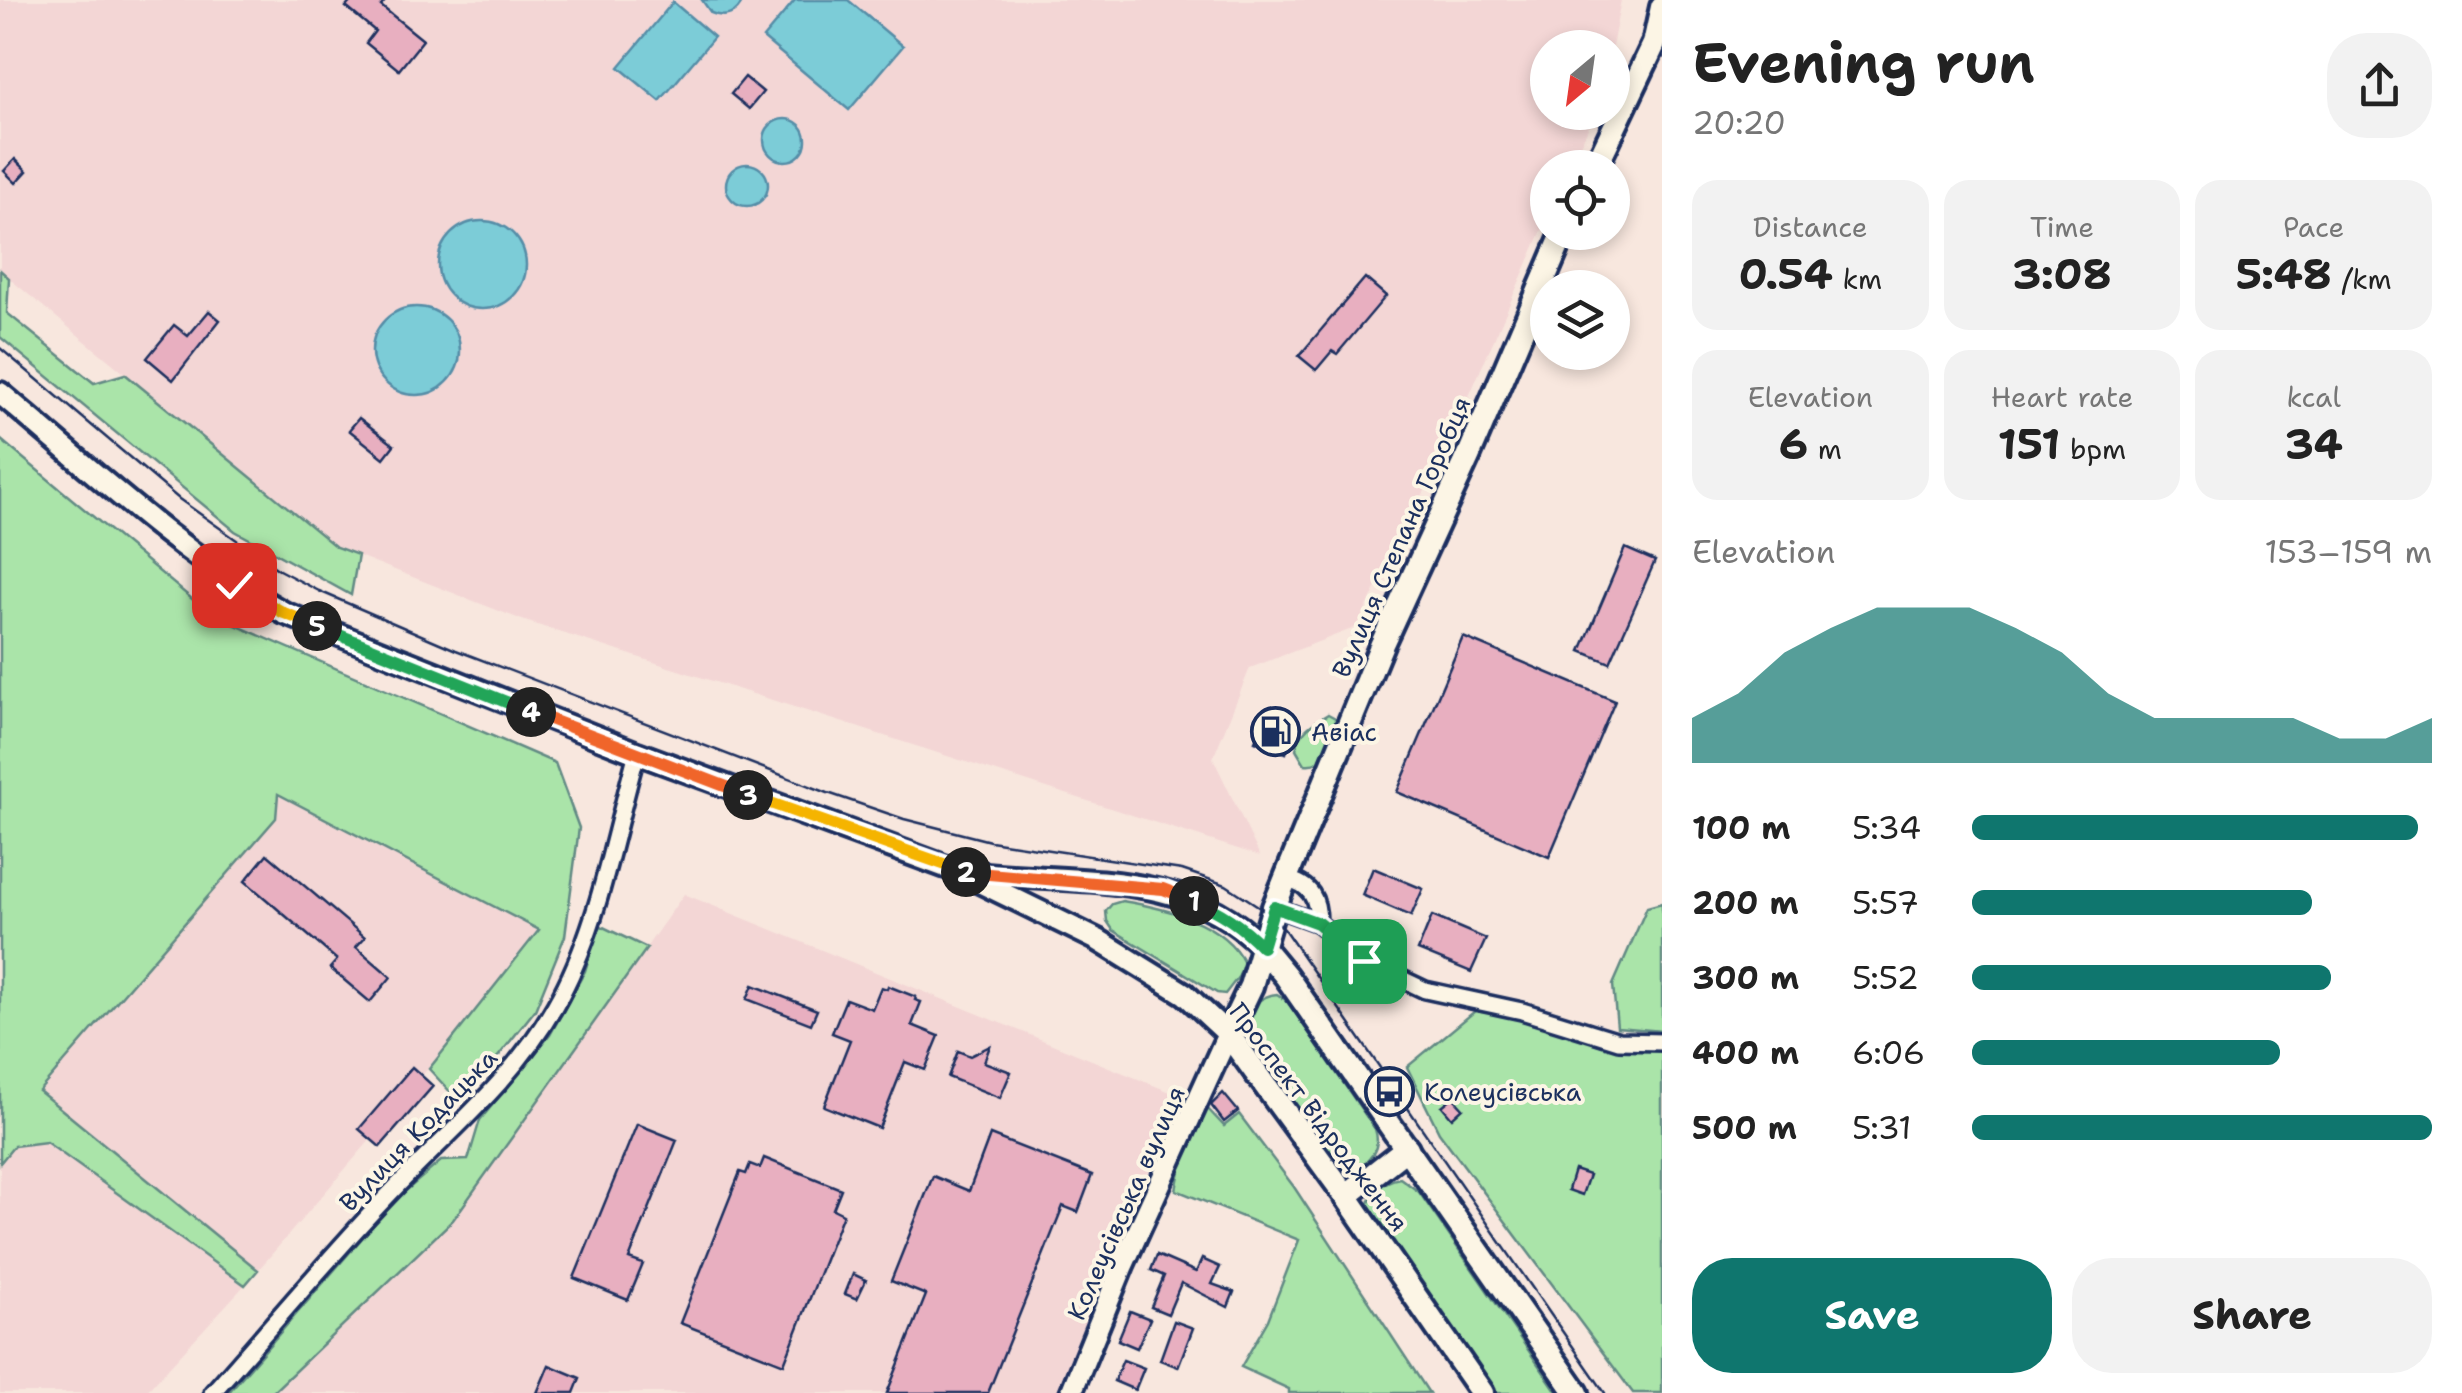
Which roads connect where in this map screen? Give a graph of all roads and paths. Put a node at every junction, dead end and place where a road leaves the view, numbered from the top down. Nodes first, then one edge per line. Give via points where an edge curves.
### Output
1 (1662, 7) edge
2 (1604, 150) edge
3 (1556, 250) edge
4 (0, 393) edge
5 (637, 753) junction
6 (957, 872) junction
7 (1286, 878) junction
8 (1274, 907) junction
9 (1318, 923) junction
10 (1262, 947) junction
11 (1228, 1034) junction
12 (1662, 1042) edge
13 (1407, 1148) junction
14 (1346, 1196) junction
15 (212, 1393) edge
16 (1071, 1393) edge
17 (1482, 1393) edge
18 (1577, 1393) edge

1 - 2 main road via 1654,44
3 - 7 main road, Вулиця Степана Горобця
4 - 5 street, Проспект Відродження via 234,585 284,613
5 - 6 street, Проспект Відродження
5 - 15 street, Вулиця Кодацька via 590,926 531,1045
6 - 10 street, Проспект Відродження via 1163,889 1211,908
6 - 11 street, Проспект Відродження via 1098,940 1185,994
7 - 8 main road, Вулиця Степана Горобця
7 - 9 street via 1315,897
8 - 9 street
8 - 10 main road, Вулиця Степана Горобця
9 - 12 street via 1364,961 1426,990 1522,1010 1619,1041
10 - 11 main road, Вулиця Степана Горобця
10 - 13 main road, Проспект Відродження
11 - 14 main road, Проспект Відродження
11 - 16 street, Колеусівська вулиця
13 - 14 main road
13 - 18 main road, Проспект Відродження
14 - 17 main road, Проспект Відродження

